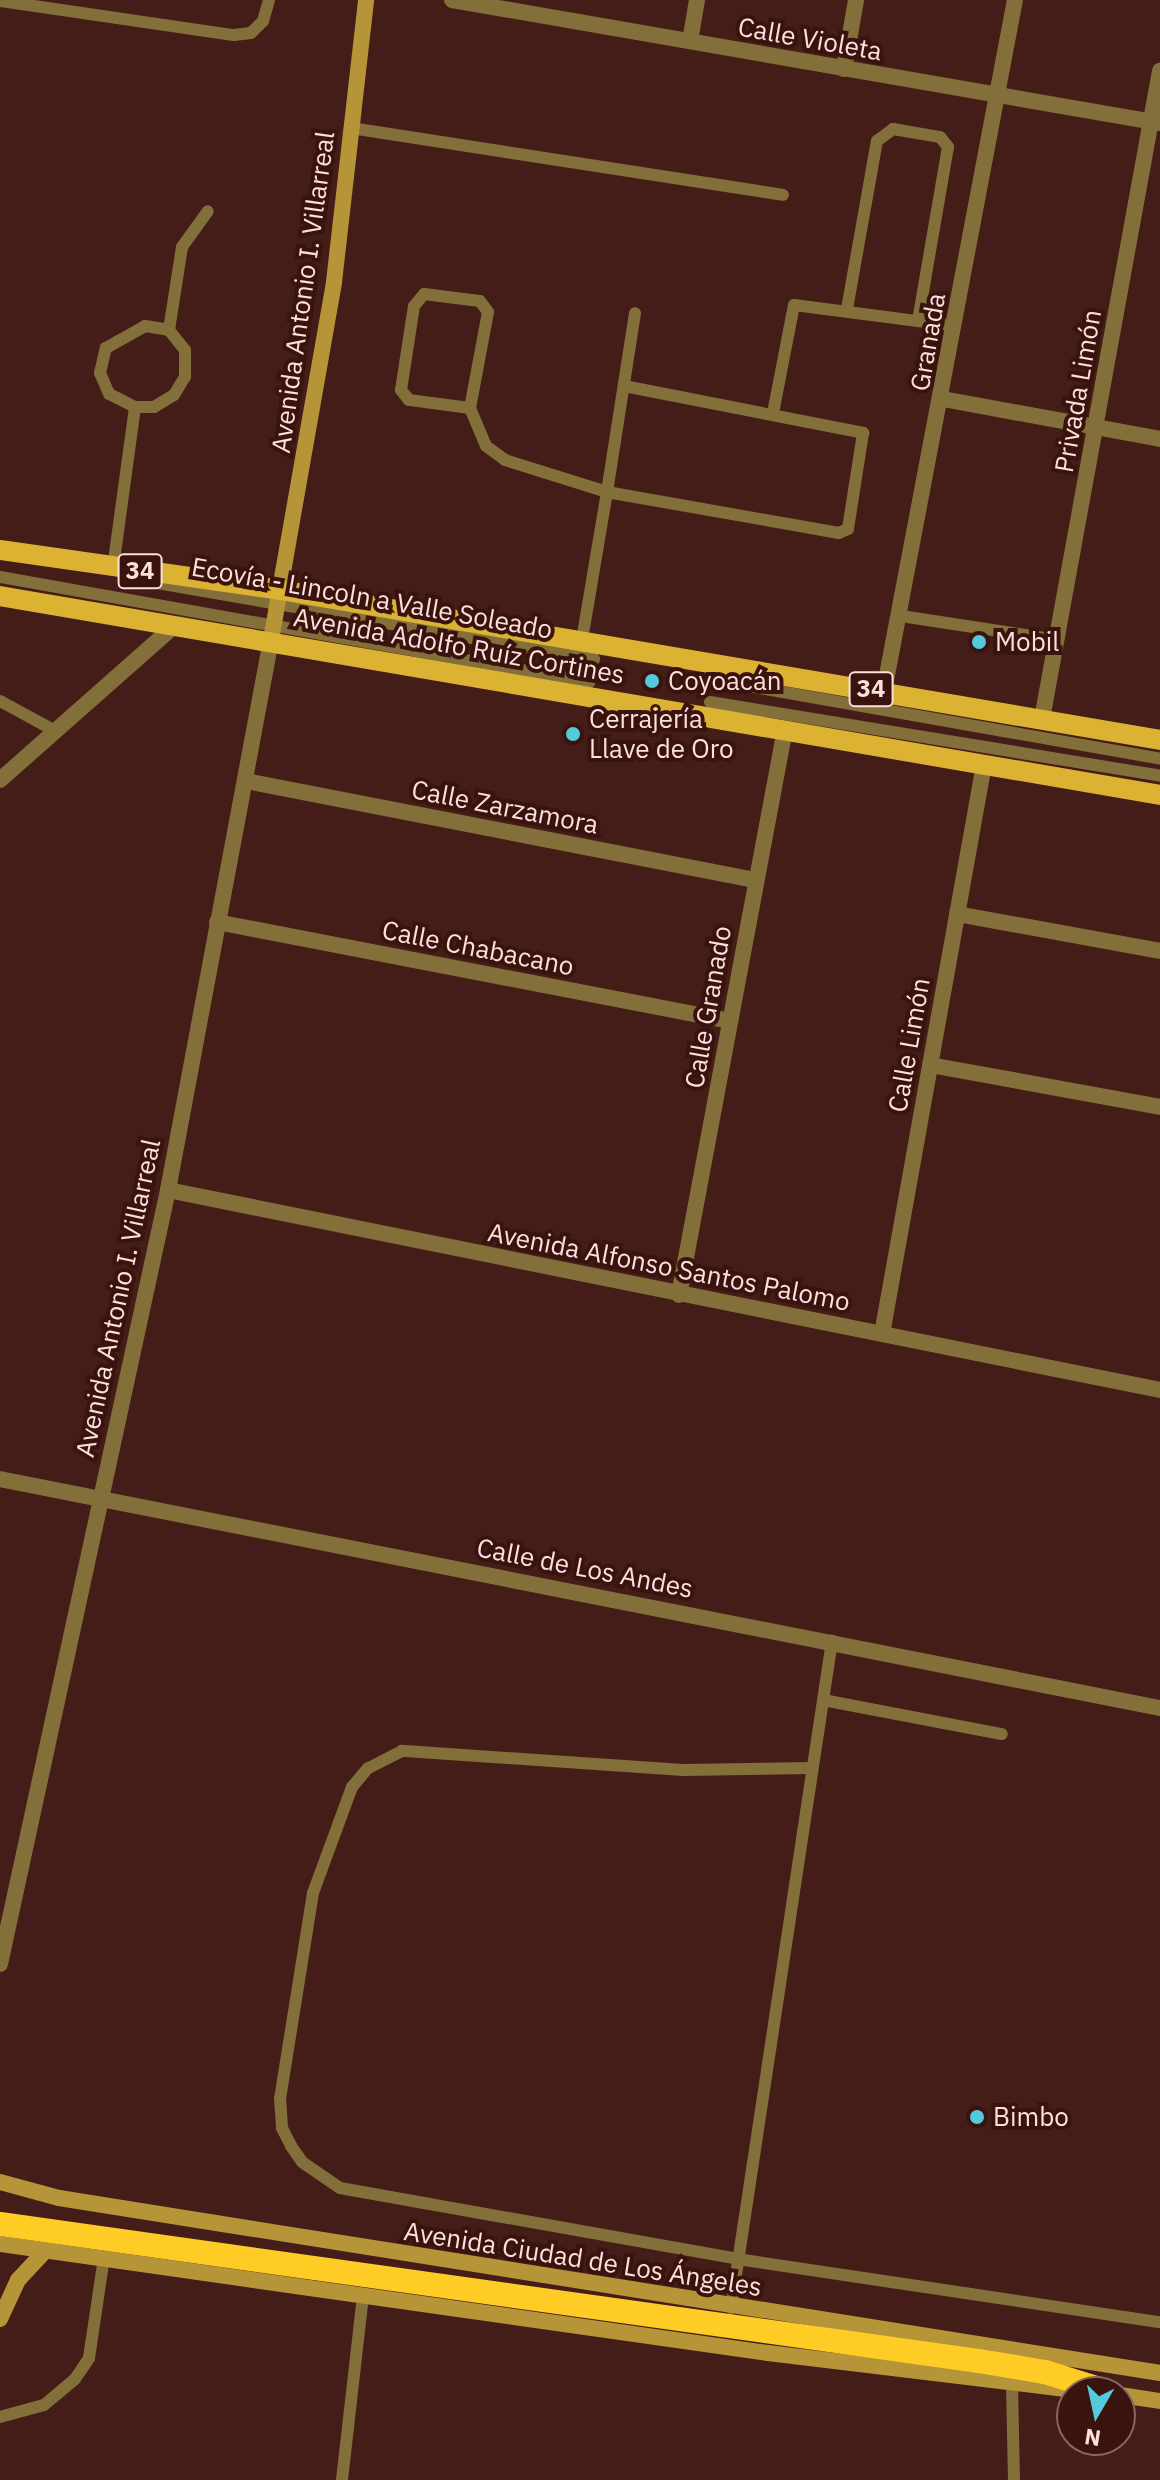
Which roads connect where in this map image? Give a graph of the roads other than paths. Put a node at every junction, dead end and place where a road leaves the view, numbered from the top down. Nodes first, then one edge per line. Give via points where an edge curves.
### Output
1 (269, 0) edge
2 (366, 0) edge
3 (452, 0) edge
4 (697, 0) edge
5 (856, 0) edge
6 (1015, 0) edge
7 (0, 1) edge
8 (540, 7) edge
9 (690, 41) junction
10 (844, 69) junction
11 (1160, 71) edge
12 (997, 97) junction
13 (1155, 122) edge
14 (351, 128) junction
15 (783, 195) dead end
16 (208, 211) dead end
17 (847, 309) junction
18 (635, 313) dead end
19 (918, 320) junction
20 (955, 326) junction
21 (169, 330) junction
22 (624, 386) junction
23 (943, 399) junction
24 (135, 407) junction
25 (470, 408) junction
26 (773, 413) junction
27 (1095, 428) junction
28 (1160, 439) edge
29 (607, 492) junction
30 (0, 553) edge
31 (113, 568) junction
32 (0, 577) edge
33 (278, 597) junction
34 (0, 598) edge
35 (901, 616) junction
36 (175, 625) junction
37 (272, 632) junction
38 (582, 640) junction
39 (1057, 640) junction
40 (594, 659) dead end
41 (714, 680) dead end
42 (590, 682) dead end
43 (884, 691) junction
44 (0, 701) edge
45 (710, 702) dead end
46 (1042, 719) junction
47 (785, 729) junction
48 (57, 732) junction
49 (1160, 740) edge
50 (1160, 759) edge
51 (984, 764) junction
52 (1160, 776) edge
53 (0, 780) edge
54 (246, 781) junction
55 (1160, 795) edge
56 (755, 880) junction
57 (957, 914) junction
58 (217, 922) junction
59 (1160, 951) edge
60 (730, 1021) junction
61 (930, 1065) junction
62 (1160, 1107) edge
63 (168, 1190) junction
64 (679, 1295) junction
65 (882, 1334) junction
66 (1160, 1390) edge
67 (0, 1479) edge
68 (100, 1498) junction
69 (832, 1641) junction
70 (823, 1700) junction
71 (1160, 1708) edge
72 (1002, 1734) dead end
73 (812, 1768) junction
74 (0, 1964) edge
75 (0, 2182) edge
76 (0, 2224) edge
77 (0, 2244) edge
78 (45, 2251) junction
79 (104, 2258) junction
80 (737, 2259) junction
81 (363, 2297) junction
82 (731, 2308) junction
83 (0, 2319) edge
84 (1160, 2322) edge
85 (1160, 2373) edge
86 (1058, 2376) edge
87 (1012, 2385) junction
88 (1056, 2389) edge
89 (1136, 2397) edge
90 (1160, 2401) edge
91 (0, 2417) edge
92 (342, 2480) edge
93 (1014, 2480) edge

1 - 7 lane via 263,21 251,33 234,35
2 - 14 main road, Avenida Antonio I. Villarreal
3 - 8 street, Calle Violeta
4 - 9 street
5 - 10 street
6 - 12 street, Granada
8 - 9 street, Calle Violeta
9 - 10 street, Calle Violeta
10 - 12 street, Calle Violeta
11 - 13 street, Privada Limón
12 - 13 street, Calle Violeta
12 - 20 street, Granada
13 - 27 street, Privada Limón
14 - 15 lane
14 - 33 main road, Avenida Antonio I. Villarreal via 334,282
16 - 21 lane via 182,247
17 - 19 lane
17 - 19 lane via 877,141 893,129 940,137 948,147
17 - 26 lane via 792,308
18 - 22 lane
19 - 20 lane
20 - 23 street, Granada
21 - 24 lane via 185,350 185,377 174,395 154,407
21 - 24 lane via 145,326 106,348 100,373 109,394
22 - 26 lane
22 - 29 lane
23 - 27 street
23 - 35 street, Granada
24 - 31 lane
25 - 25 lane via 488,312 480,301 424,294 414,306 401,390 409,400
25 - 29 lane via 494,454
26 - 29 lane via 863,433 845,532
27 - 28 street
27 - 39 street, Privada Limón
29 - 38 lane
30 - 31 main road, 34
30 - 33 lane, Ecovía - Lincoln a Valle Soleado
31 - 33 main road, 34
32 - 37 lane
33 - 37 main road, Avenida Antonio I. Villarreal
33 - 38 main road, Avenida Adolfo Ruíz Cortines / 34
33 - 40 lane, Ecovía - Lincoln a Valle Soleado
34 - 36 main road, 34
35 - 39 lane
35 - 43 street, Granada
36 - 37 main road, Avenida Adolfo Ruíz Cortines / 34
36 - 48 street
37 - 42 lane
37 - 47 main road, Avenida Adolfo Ruíz Cortines / 34
37 - 54 street, Avenida Antonio I. Villarreal
38 - 43 main road, Avenida Adolfo Ruíz Cortines / 34
39 - 46 street, Privada Limón
41 - 50 lane
43 - 46 main road, Avenida Adolfo Ruíz Cortines / 34
44 - 48 lane
45 - 52 lane
46 - 49 main road, Avenida Adolfo Ruíz Cortines / 34
47 - 51 main road, Avenida Adolfo Ruíz Cortines / 34
47 - 56 street, Calle Granado
48 - 53 street
51 - 55 main road, Avenida Adolfo Ruíz Cortines / 34
51 - 57 street, Calle Limón
54 - 56 street, Calle Zarzamora
54 - 58 street, Avenida Antonio I. Villarreal
56 - 60 street, Calle Granado
57 - 59 street
57 - 61 street, Calle Limón
58 - 60 street, Calle Chabacano
58 - 63 street, Avenida Antonio I. Villarreal
60 - 64 street, Calle Granado
61 - 62 street
61 - 65 street, Calle Limón
63 - 64 street, Avenida Alfonso Santos Palomo
63 - 68 street, Avenida Antonio I. Villarreal
64 - 65 street, Avenida Alfonso Santos Palomo
65 - 66 street, Avenida Alfonso Santos Palomo
67 - 68 street, Calle de Los Andes
68 - 69 street, Calle de Los Andes
68 - 74 street, Avenida Antonio I. Villarreal
69 - 70 lane
69 - 71 street, Calle de Los Andes
70 - 72 lane
70 - 73 lane
73 - 80 lane
73 - 80 lane via 683,1770 442,1752 385,1757 352,1787 313,1893 280,2098 282,2128 296,2154 340,2188
75 - 82 main road, Avenida Ciudad de Los Ángeles via 59,2198
76 - 86 highway via 646,2312
77 - 78 main road
78 - 79 main road
78 - 83 main road via 18,2280
79 - 81 main road
79 - 91 lane via 89,2358 75,2379 44,2405
80 - 82 lane
80 - 84 lane
81 - 87 main road
81 - 92 lane
82 - 85 main road, Avenida Ciudad de Los Ángeles
87 - 88 main road
87 - 93 lane
89 - 90 main road

